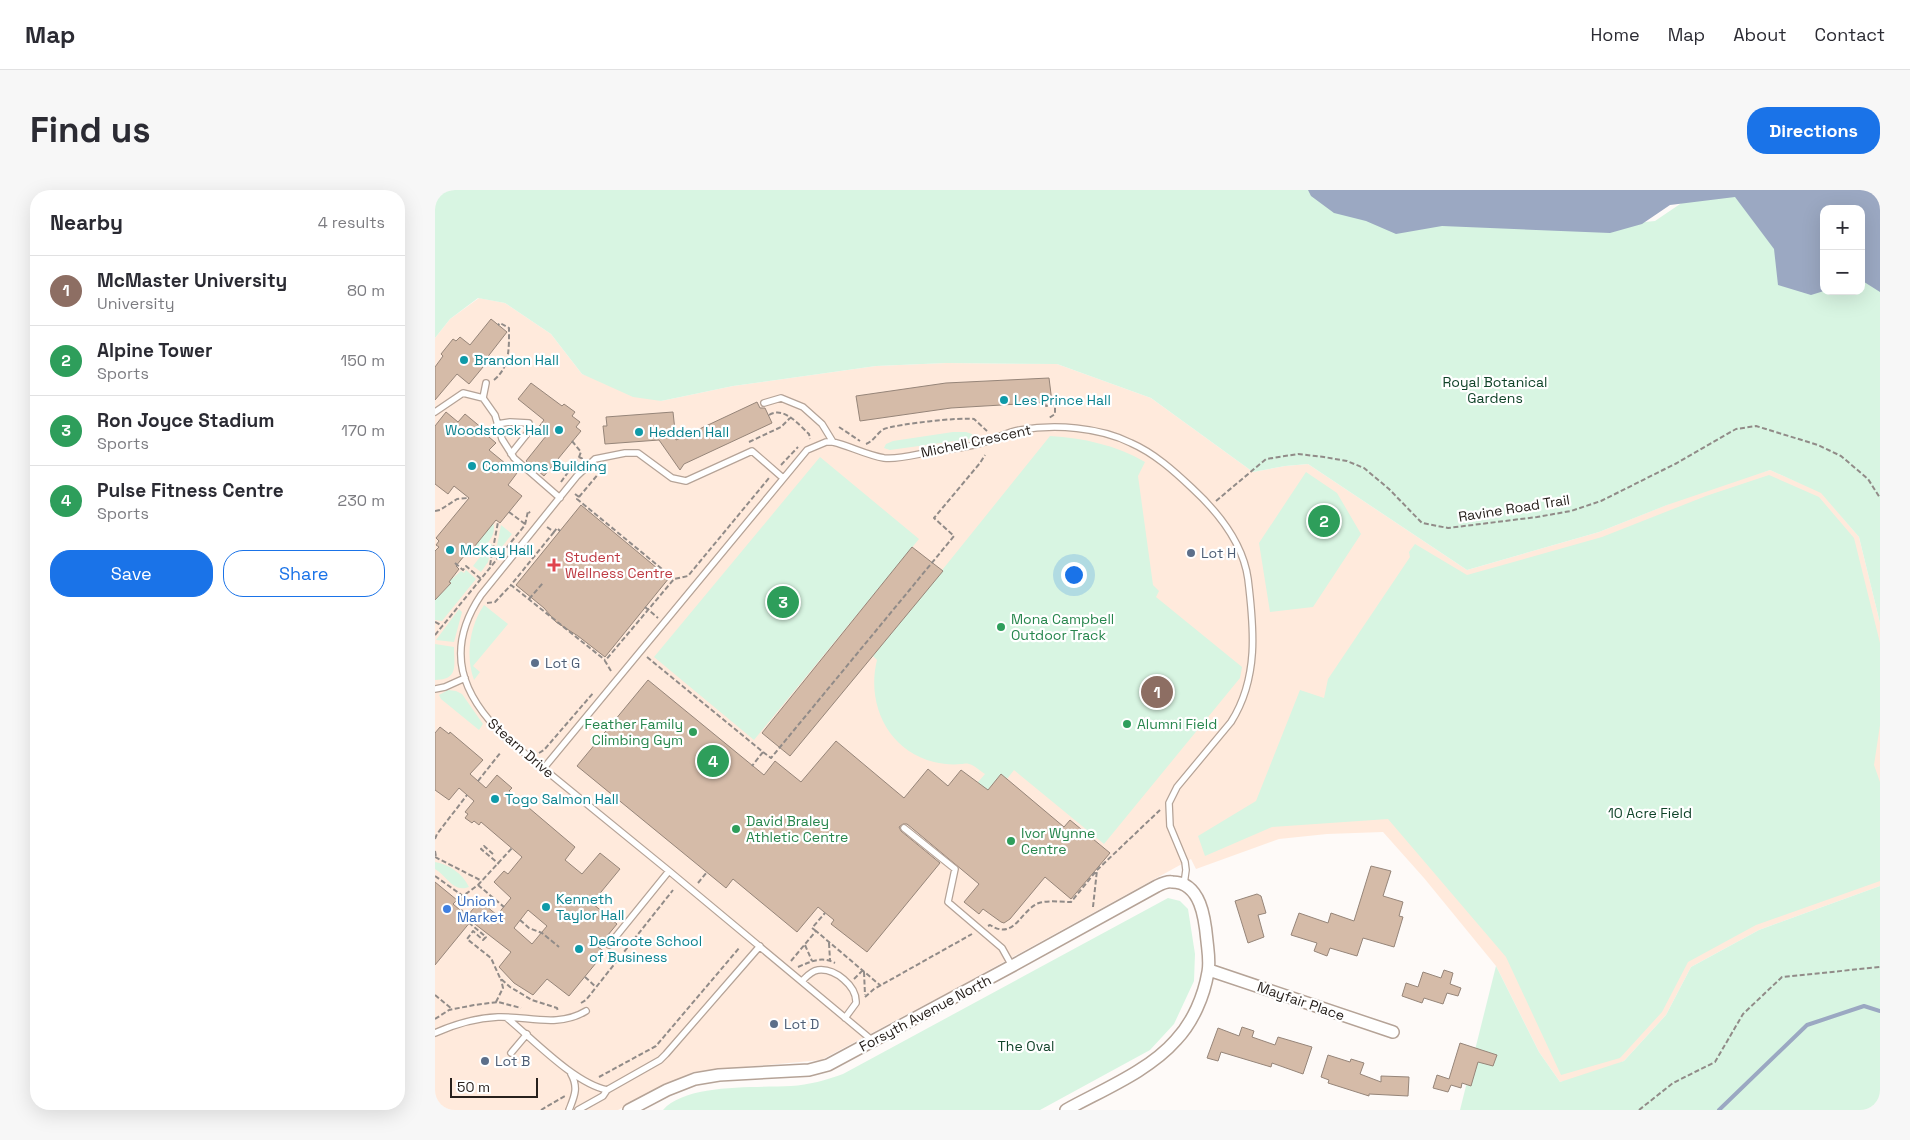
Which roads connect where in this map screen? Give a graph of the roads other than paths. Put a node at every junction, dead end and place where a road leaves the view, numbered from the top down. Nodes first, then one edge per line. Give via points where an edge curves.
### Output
1 (486, 383) road end
2 (483, 398) junction
3 (764, 403) dead end
4 (435, 412) edge
5 (497, 424) junction
6 (833, 442) junction
7 (511, 454) junction
8 (783, 478) junction
9 (560, 498) junction
10 (465, 678) junction
11 (435, 689) edge
12 (543, 770) junction
13 (904, 828) dead end
14 (669, 870) junction
15 (1183, 884) junction
16 (609, 945) dead end
17 (760, 946) junction
18 (1012, 966) junction
19 (1209, 970) junction
20 (801, 981) junction
21 (586, 1011) dead end
22 (507, 1018) junction
23 (845, 1018) junction
24 (1393, 1032) dead end
25 (435, 1033) edge
26 (527, 1034) junction
27 (873, 1041) junction
28 (511, 1053) dead end
29 (570, 1071) junction
30 (607, 1090) junction
31 (569, 1110) edge
32 (578, 1110) edge
33 (629, 1110) edge
34 (1066, 1110) edge

1 - 2 lane
2 - 4 lane via 463,393
2 - 5 lane via 495,415
3 - 6 lane via 781,398 803,407 822,424
5 - 7 lane
5 - 7 lane via 529,423 530,430
6 - 8 lane via 807,450
6 - 15 lane, Michell Crescent via 884,458 953,449 1018,430 1049,428 1098,432 1115,436 1145,451 1180,477 1210,506 1241,550 1247,571 1253,634 1250,675 1243,701 1231,722 1177,787 1169,803 1169,826 1185,862
7 - 9 lane
8 - 9 lane, Stearn Drive via 752,451 679,481 637,453 595,458
8 - 12 lane
9 - 10 lane, Stearn Drive via 469,613 461,645
10 - 11 lane
10 - 12 lane, Stearn Drive via 473,701 492,725
12 - 14 lane, Stearn Drive
13 - 18 lane via 955,869 948,902 1001,948
14 - 16 lane
14 - 17 lane, Stearn Drive
15 - 18 street, Forsyth Avenue North via 1171,881 1157,886
15 - 19 street via 1194,893 1200,904 1205,921
17 - 20 lane, Stearn Drive
17 - 30 lane via 660,1060
18 - 27 street, Forsyth Avenue North
19 - 24 street, Mayfair Place
19 - 34 street via 1203,995 1176,1040 1144,1067
20 - 23 lane, Stearn Drive
20 - 23 lane via 812,972 823,970 849,985 856,994 856,1003
21 - 22 lane via 555,1021
22 - 25 lane via 469,1021
22 - 26 lane
23 - 27 lane, Stearn Drive
26 - 28 lane
26 - 29 lane
27 - 33 street, Forsyth Avenue North via 829,1065 809,1070 719,1074 695,1079
29 - 30 lane via 591,1085
29 - 31 lane via 575,1080 576,1094
30 - 32 lane via 603,1096

